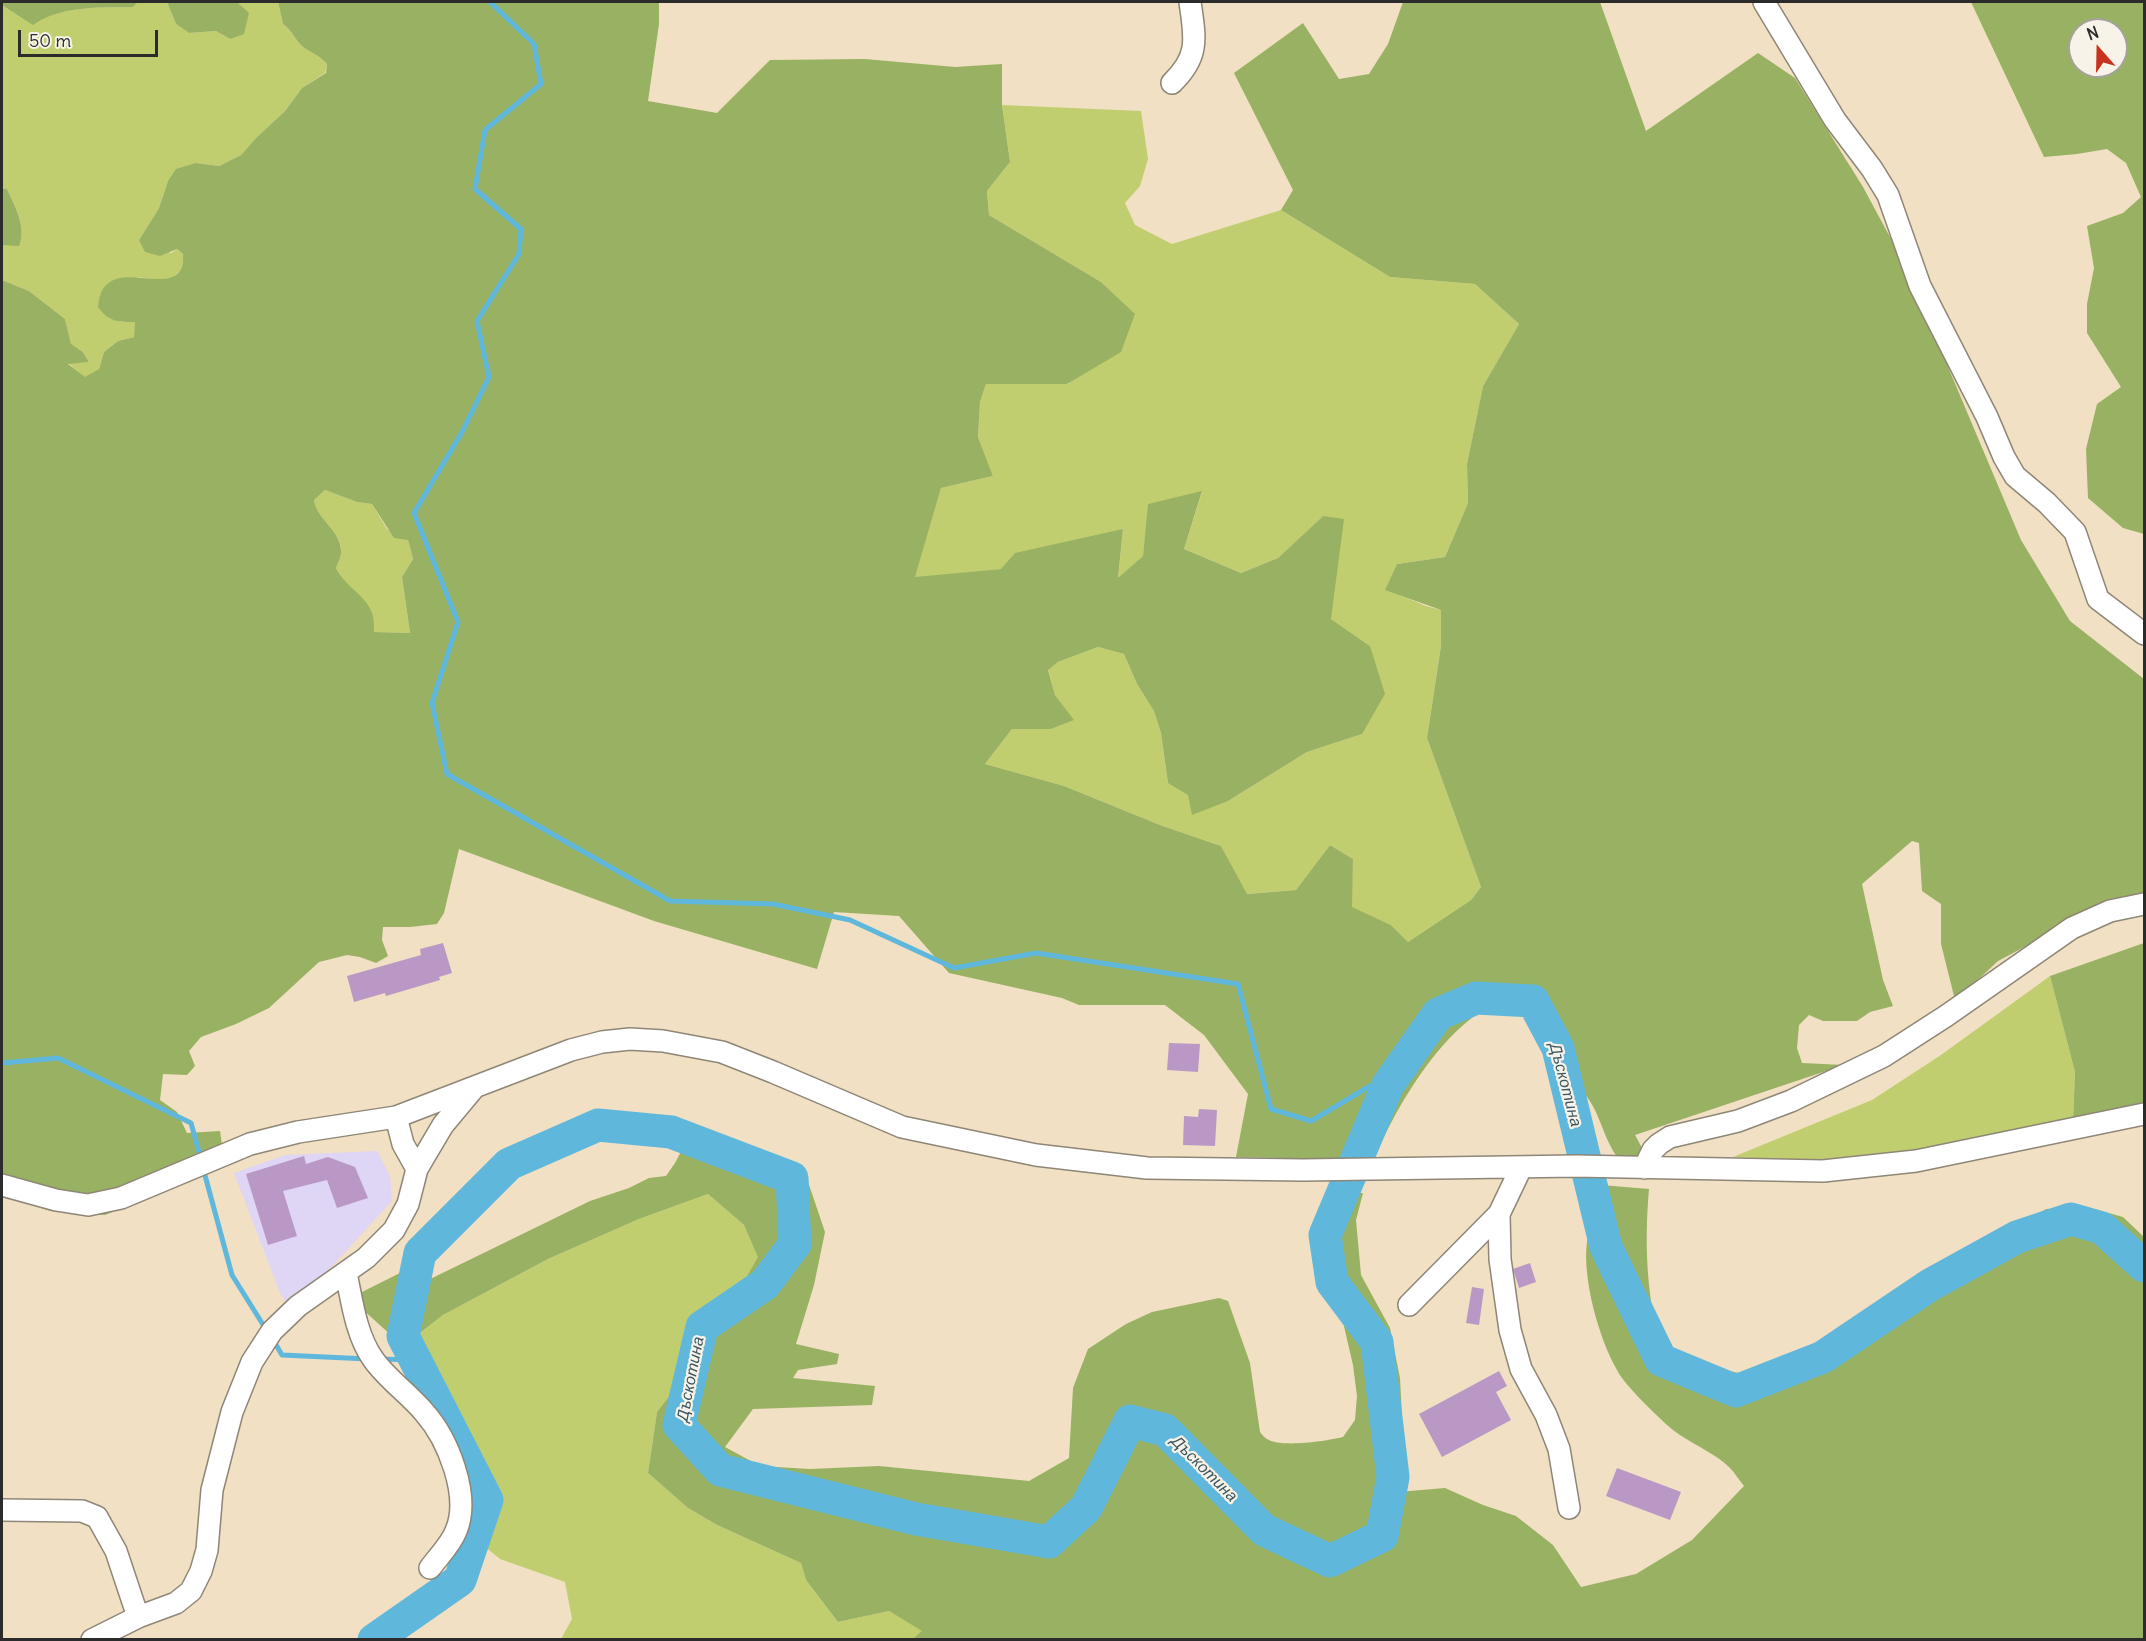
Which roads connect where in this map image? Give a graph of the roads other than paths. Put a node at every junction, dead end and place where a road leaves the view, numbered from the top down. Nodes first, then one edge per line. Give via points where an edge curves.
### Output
1 (1190, 2) edge
2 (1764, 2) edge
3 (1172, 83) dead end
4 (2145, 634) edge
5 (2145, 904) edge
6 (473, 1088) junction
7 (2145, 1114) edge
8 (396, 1117) junction
9 (1521, 1168) junction
10 (1644, 1168) junction
11 (417, 1169) junction
12 (2, 1185) edge
13 (1499, 1214) junction
14 (346, 1273) junction
15 (1409, 1305) dead end
16 (1569, 1508) dead end
17 (2, 1510) edge
18 (430, 1568) dead end
19 (138, 1617) junction
20 (92, 1640) edge

1 - 3 street via 1194,54
2 - 4 street via 1835,120 1888,195 1920,286 2015,476 2075,532 2098,599
5 - 10 street via 2110,911 2072,928 1884,1056 1738,1122 1670,1137 1653,1149
6 - 8 street
6 - 9 street via 602,1042 663,1041 722,1052 902,1127 1036,1155 1147,1168
6 - 11 street via 443,1125
7 - 10 street via 1916,1161 1834,1170
8 - 11 street via 403,1144
8 - 12 street via 298,1132 250,1144 121,1198 88,1204
9 - 10 street
9 - 13 street
11 - 14 street via 408,1204 394,1230
13 - 15 street
13 - 16 street via 1500,1259 1510,1330 1521,1369 1560,1449
14 - 18 street via 355,1315 373,1359 426,1413 455,1469 461,1493 460,1517 456,1532
14 - 19 street via 298,1306 272,1331 252,1362 232,1412 212,1490 207,1550 201,1571 191,1591 176,1603
17 - 19 street via 82,1511 98,1517 116,1551
19 - 20 street

